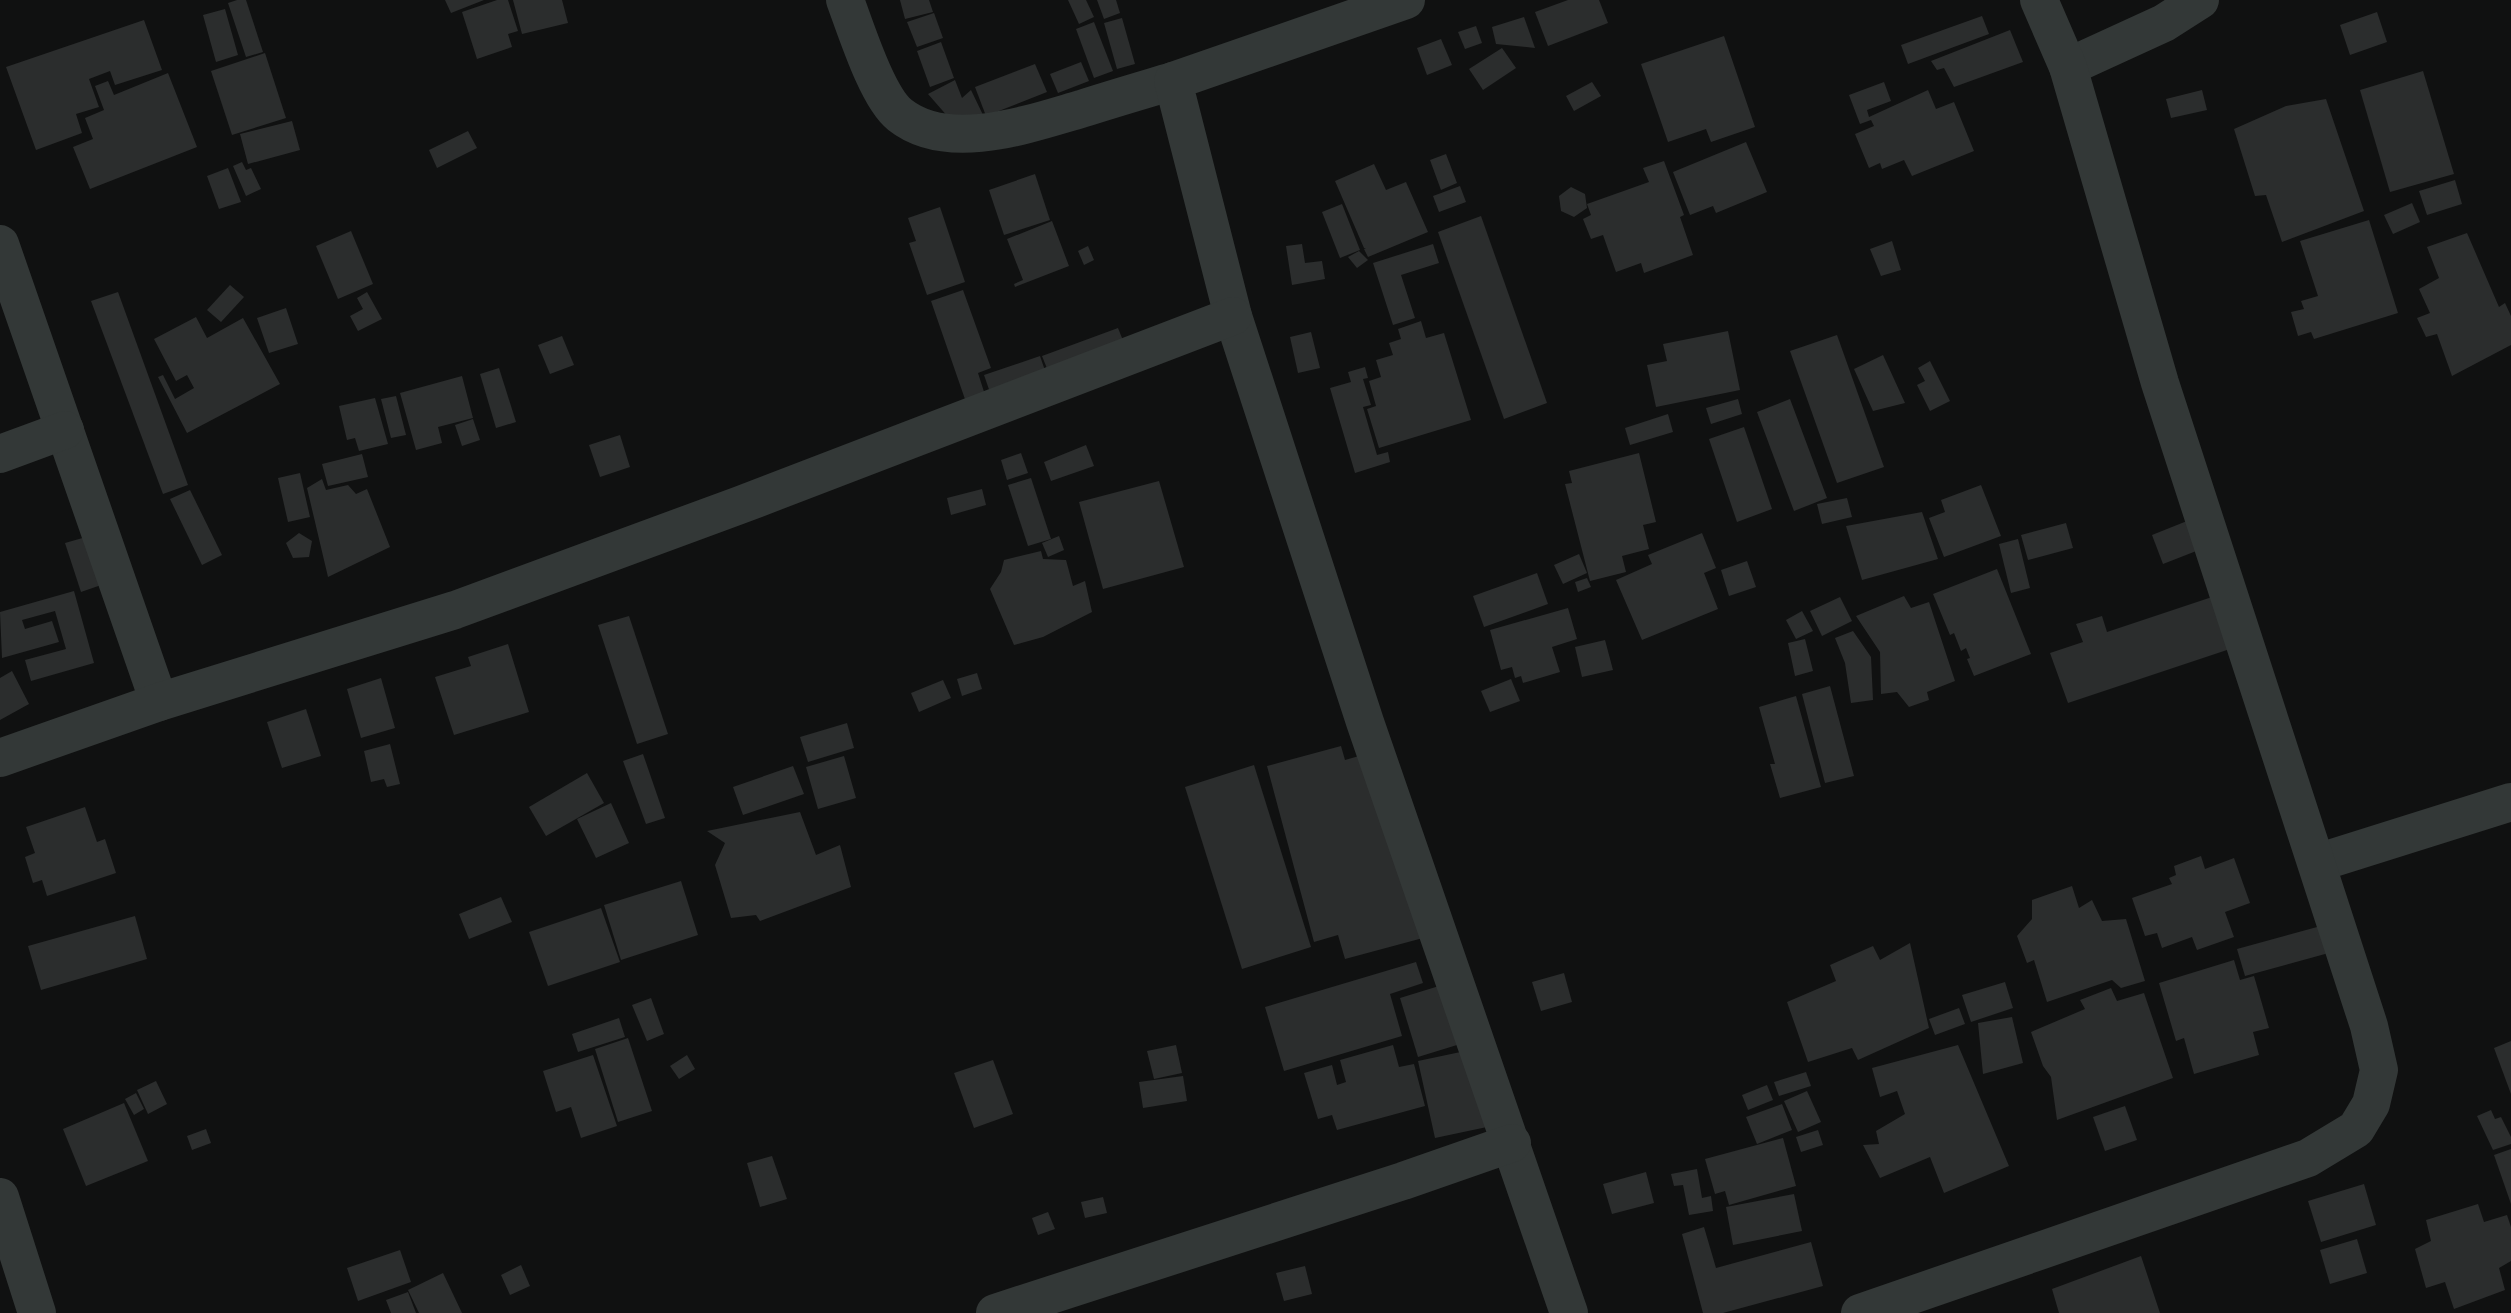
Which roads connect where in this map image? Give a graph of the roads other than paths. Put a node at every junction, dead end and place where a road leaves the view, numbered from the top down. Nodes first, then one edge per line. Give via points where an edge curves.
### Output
1 (845, 0) edge
2 (1406, 0) edge
3 (2039, 0) edge
4 (2200, 0) edge
5 (2068, 67) junction
6 (1173, 81) junction
7 (0, 244) edge
8 (1233, 316) junction
9 (65, 430) junction
10 (0, 454) edge
11 (159, 702) junction
12 (0, 758) edge
13 (2511, 802) edge
14 (2317, 863) junction
15 (1511, 1143) junction
16 (0, 1197) edge
17 (37, 1313) edge
18 (995, 1313) edge
19 (1569, 1313) edge
20 (1860, 1313) edge

1 - 6 street via 876,80 899,115 929,130 963,134 1014,128
2 - 6 street
3 - 5 street
4 - 5 street via 2164,23
5 - 14 street via 2160,383
6 - 8 street
7 - 9 street
8 - 11 street via 455,610
8 - 15 street via 1365,722
9 - 10 street
9 - 11 street
11 - 12 street
13 - 14 street
14 - 20 street via 2379,1070 2371,1104 2356,1129 2308,1158
15 - 18 street
15 - 19 street
16 - 17 street

